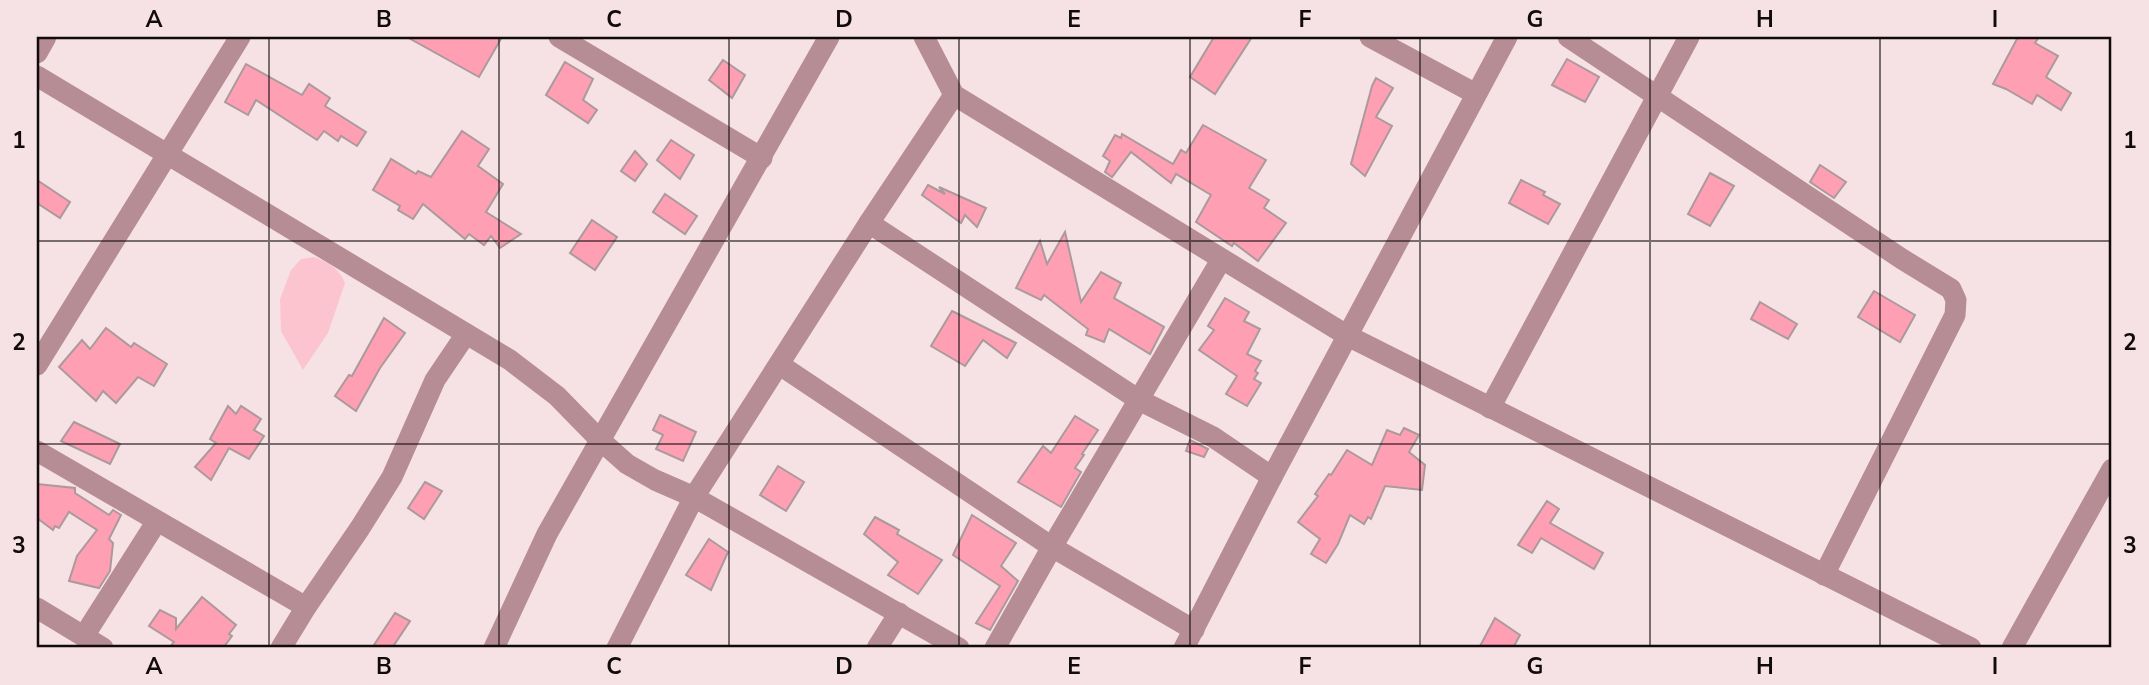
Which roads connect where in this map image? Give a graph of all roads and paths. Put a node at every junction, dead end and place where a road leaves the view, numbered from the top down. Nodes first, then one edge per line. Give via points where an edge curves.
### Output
1 (46, 37) edge
2 (240, 37) edge
3 (559, 37) edge
4 (829, 37) edge
5 (924, 37) edge
6 (1370, 37) edge
7 (1507, 37) edge
8 (1568, 37) edge
9 (1689, 37) edge
10 (37, 53) edge
11 (37, 76) edge
12 (1476, 94) junction
13 (954, 95) junction
14 (1658, 97) junction
15 (166, 155) junction
16 (762, 158) junction
17 (869, 223) junction
18 (1222, 260) junction
19 (466, 334) junction
20 (1348, 336) junction
21 (37, 365) edge
22 (780, 365) junction
23 (1139, 400) junction
24 (1490, 408) junction
25 (600, 440) junction
26 (37, 450) edge
27 (2112, 469) edge
28 (1272, 477) junction
29 (694, 497) junction
30 (157, 521) junction
31 (1052, 547) junction
32 (1824, 575) junction
33 (306, 607) junction
34 (37, 608) edge
35 (899, 614) junction
36 (84, 636) junction
37 (1189, 639) edge
38 (103, 648) edge
39 (281, 648) edge
40 (494, 648) edge
41 (617, 648) edge
42 (877, 648) edge
43 (959, 648) edge
44 (995, 648) edge
45 (1971, 648) edge
46 (2012, 648) edge

1 - 10 street
2 - 15 street
3 - 16 street
4 - 16 street
5 - 13 street
6 - 12 street
7 - 12 street
8 - 14 street
9 - 14 street
11 - 15 street
12 - 20 street
13 - 17 street
13 - 18 street
14 - 24 street
14 - 32 street via 1951,289 1956,300 1955,315
15 - 19 street
15 - 21 street
16 - 25 street
17 - 22 street
17 - 23 street
18 - 20 street
18 - 23 street
19 - 25 street via 557,396
19 - 33 street via 435,380 392,477
20 - 24 street
20 - 28 street
22 - 29 street
22 - 31 street
23 - 28 street via 1213,437
23 - 31 street
24 - 32 street
25 - 29 street via 627,464
25 - 40 street via 547,534
26 - 30 street
27 - 46 street
28 - 37 street
29 - 35 street
29 - 41 street
30 - 33 street
30 - 36 street
31 - 37 street
31 - 44 street
32 - 45 street
33 - 39 street
34 - 36 street
35 - 42 street
35 - 43 street
36 - 38 street

